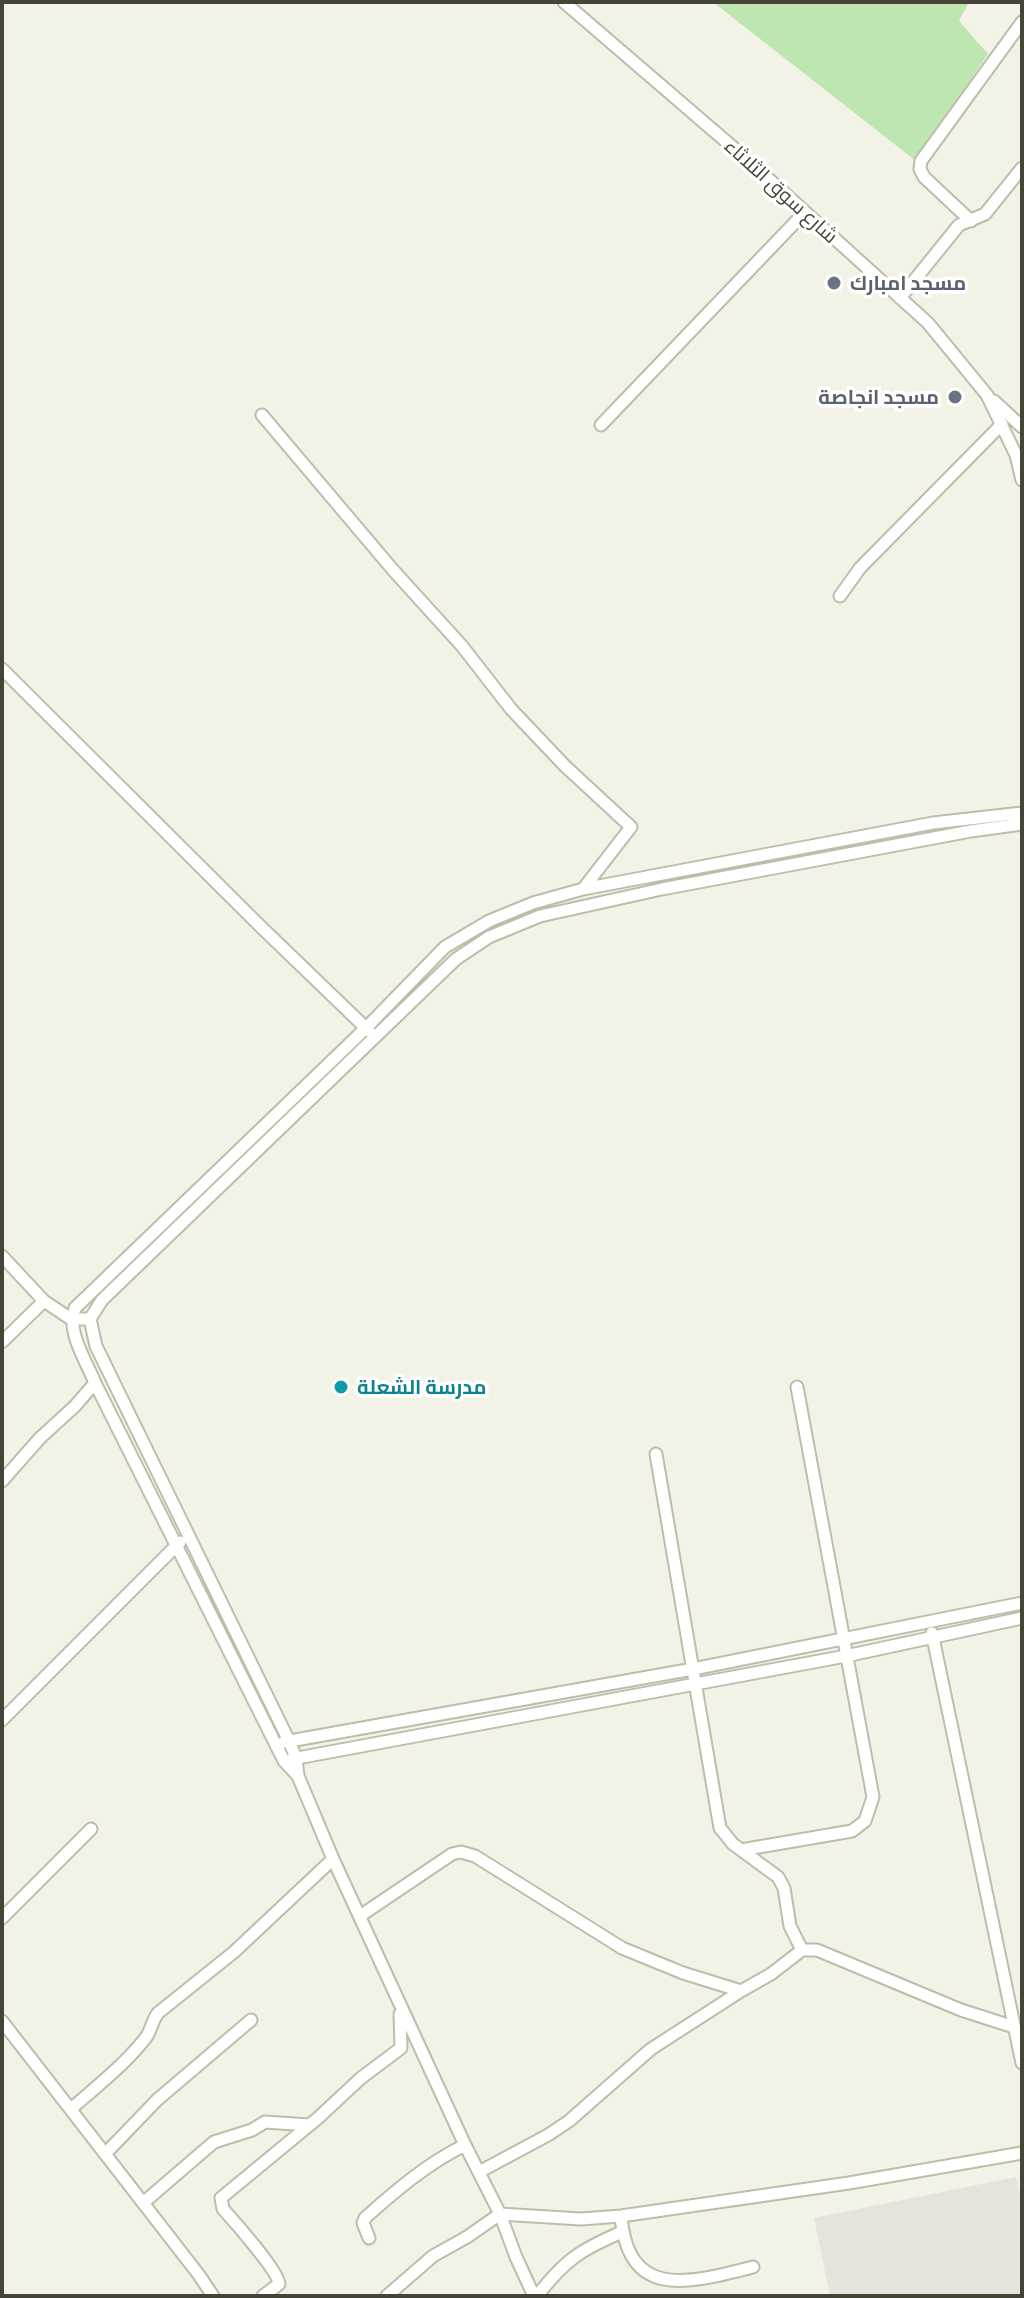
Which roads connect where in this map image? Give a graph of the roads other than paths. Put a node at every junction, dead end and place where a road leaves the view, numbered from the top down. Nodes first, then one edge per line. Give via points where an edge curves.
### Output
1 (564, 2) edge
2 (1022, 22) edge
3 (1022, 168) edge
4 (805, 212) junction
5 (971, 221) junction
6 (900, 298) junction
7 (987, 395) junction
8 (262, 415) dead end
9 (1002, 424) junction
10 (601, 425) dead end
11 (1022, 427) edge
12 (1022, 480) edge
13 (840, 596) dead end
14 (2, 669) edge
15 (1022, 813) edge
16 (1022, 824) edge
17 (778, 851) junction
18 (783, 868) junction
19 (583, 889) junction
20 (366, 1028) junction
21 (378, 1037) junction
22 (211, 1175) junction
23 (221, 1184) junction
24 (2, 1256) edge
25 (44, 1301) junction
26 (71, 1319) junction
27 (90, 1319) junction
28 (2, 1342) edge
29 (95, 1383) junction
30 (797, 1387) dead end
31 (656, 1454) dead end
32 (2, 1481) edge
33 (188, 1535) junction
34 (177, 1545) junction
35 (1022, 1603) edge
36 (1022, 1618) edge
37 (930, 1622) junction
38 (933, 1638) junction
39 (842, 1639) junction
40 (846, 1656) junction
41 (693, 1669) junction
42 (695, 1684) junction
43 (2, 1720) edge
44 (289, 1741) junction
45 (276, 1745) junction
46 (290, 1760) junction
47 (91, 1829) dead end
48 (741, 1850) junction
49 (333, 1859) junction
50 (360, 1916) junction
51 (2, 1918) edge
52 (802, 1950) junction
53 (741, 1991) junction
54 (400, 2007) junction
55 (251, 2020) dead end
56 (2, 2021) edge
57 (1014, 2027) junction
58 (1022, 2063) edge
59 (71, 2109) junction
60 (309, 2125) junction
61 (465, 2145) junction
62 (1022, 2153) edge
63 (105, 2154) junction
64 (479, 2172) junction
65 (143, 2203) junction
66 (500, 2214) junction
67 (621, 2216) junction
68 (622, 2232) junction
69 (369, 2238) dead end
70 (753, 2267) dead end
71 (213, 2296) edge
72 (263, 2296) edge
73 (387, 2296) edge
74 (536, 2296) edge

1 - 4 street, شارع سوق الثلاثاء
2 - 5 street via 921,161 924,177
3 - 5 street via 985,214
4 - 6 street, شارع سوق الثلاثاء
4 - 10 street
5 - 6 street via 959,225
6 - 7 street, شارع سوق الثلاثاء via 928,323
7 - 9 street, شارع سوق الثلاثاء
7 - 11 street
8 - 19 street via 511,709 631,827
9 - 12 street, شارع سوق الثلاثاء
9 - 13 street via 860,568
14 - 20 street
15 - 17 street
16 - 18 street
17 - 18 street
17 - 19 street
18 - 21 street via 540,916 489,937 456,959
19 - 20 street via 533,903 469,931 445,947
20 - 21 street
20 - 22 street
21 - 23 street
22 - 23 street
22 - 26 street via 80,1302
23 - 27 street via 102,1300
24 - 25 street
25 - 26 street
25 - 28 street
26 - 27 street
26 - 29 street
27 - 33 street via 96,1346
29 - 32 street
29 - 34 street
30 - 39 street
31 - 41 street
33 - 34 street
33 - 44 street
34 - 43 street
34 - 45 street
35 - 37 street
36 - 38 street
37 - 38 street
37 - 39 street
38 - 40 street
38 - 57 street
39 - 40 street
39 - 41 street
40 - 42 street
40 - 48 street via 872,1782 865,1821 852,1831
41 - 42 street
41 - 44 street
42 - 46 street
42 - 48 street via 720,1828
44 - 45 street
44 - 46 street
45 - 46 street
46 - 49 street
47 - 51 street
48 - 52 street via 778,1877
49 - 50 street
49 - 59 street via 234,1952 158,2013 134,2052
50 - 53 street via 461,1852 622,1948
50 - 54 street
52 - 53 street
52 - 57 street via 817,1950
53 - 64 street via 651,2049 548,2135
54 - 60 street via 401,2048
54 - 61 street
55 - 63 street via 157,2100
56 - 59 street
57 - 58 street
59 - 63 street
60 - 65 street via 265,2122 214,2142
60 - 72 street via 221,2198 223,2209 278,2273 279,2284
61 - 64 street
61 - 69 street via 392,2193 365,2218
62 - 67 street
63 - 65 street
64 - 66 street
65 - 71 street
66 - 67 street
66 - 73 street via 433,2256
66 - 74 street
67 - 68 street
68 - 70 street via 632,2268 645,2282 662,2288
68 - 74 street via 575,2255

